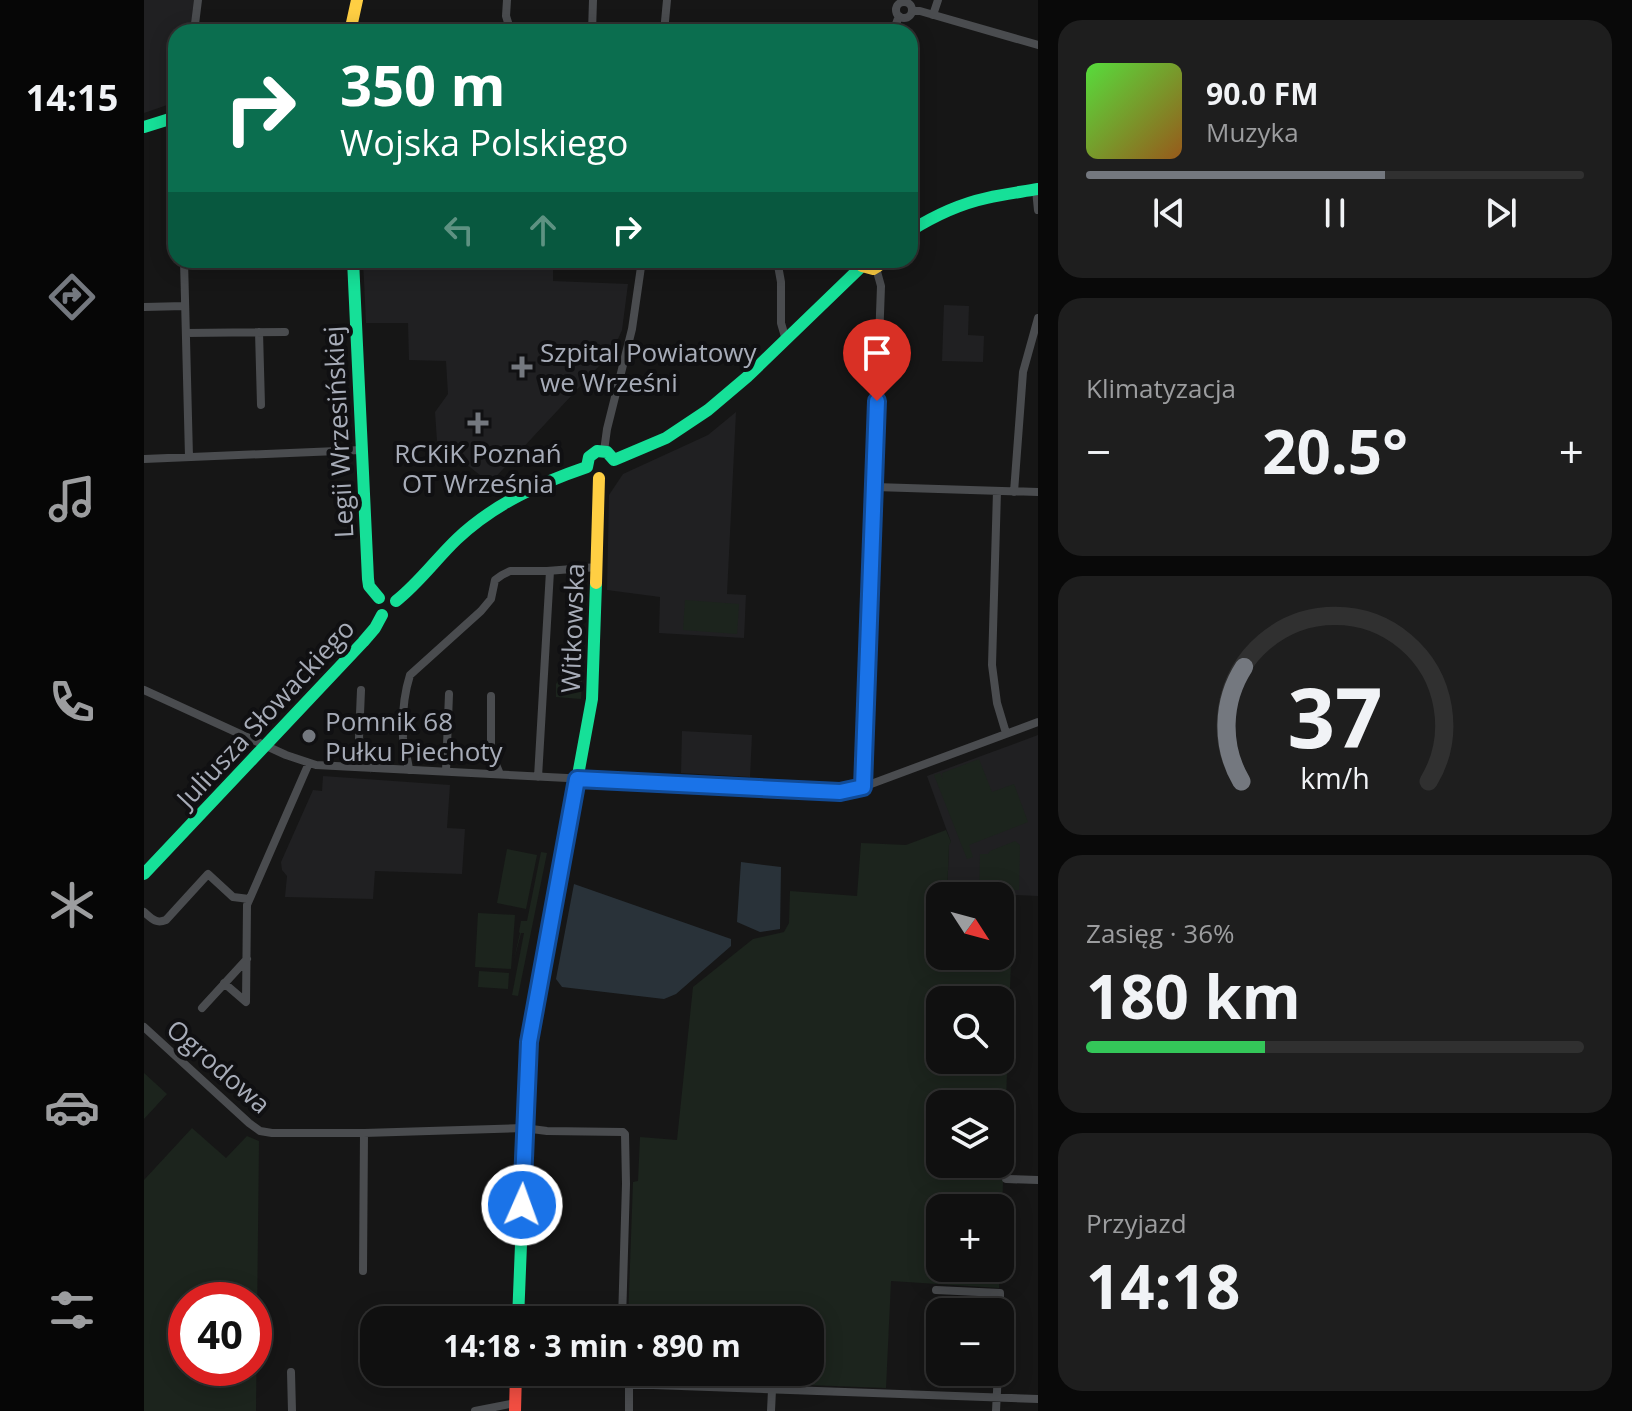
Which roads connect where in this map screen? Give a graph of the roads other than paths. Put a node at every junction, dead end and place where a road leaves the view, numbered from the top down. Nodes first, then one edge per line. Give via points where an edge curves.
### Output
1 (198, 0) edge
2 (357, 0) edge
3 (507, 0) edge
4 (593, 0) edge
5 (667, 0) edge
6 (888, 0) edge
7 (938, 0) edge
8 (899, 5) junction
9 (912, 11) junction
10 (933, 15) junction
11 (899, 16) junction
12 (195, 24) edge
13 (352, 24) edge
14 (361, 24) edge
15 (507, 24) edge
16 (592, 24) edge
17 (665, 24) edge
18 (896, 24) edge
19 (1038, 45) edge
20 (168, 120) edge
21 (144, 127) edge
22 (1037, 190) edge
23 (1038, 210) edge
24 (918, 226) edge
25 (184, 268) edge
26 (353, 268) edge
27 (641, 268) edge
28 (778, 268) edge
29 (856, 268) edge
30 (879, 268) edge
31 (185, 306) junction
32 (144, 307) edge
33 (1038, 318) edge
34 (259, 332) junction
35 (285, 332) dead end
36 (186, 333) junction
37 (786, 340) junction
38 (261, 405) dead end
39 (361, 450) junction
40 (609, 455) junction
41 (189, 457) junction
42 (144, 459) edge
43 (587, 467) junction
44 (599, 478) junction
45 (875, 487) junction
46 (997, 491) junction
47 (1014, 492) junction
48 (1038, 492) edge
49 (597, 567) junction
50 (550, 571) junction
51 (379, 598) junction
52 (396, 601) junction
53 (382, 615) junction
54 (144, 690) edge
55 (361, 690) dead end
56 (449, 694) dead end
57 (491, 696) dead end
58 (1038, 722) edge
59 (1006, 733) junction
60 (266, 746) junction
61 (309, 763) junction
62 (371, 768) junction
63 (409, 770) junction
64 (446, 771) junction
65 (500, 774) junction
66 (538, 777) junction
67 (577, 779) junction
68 (863, 787) junction
69 (144, 874) edge
70 (249, 899) junction
71 (144, 912) edge
72 (247, 959) junction
73 (224, 983) junction
74 (202, 1008) dead end
75 (144, 1027) edge
76 (524, 1128) junction
77 (364, 1133) junction
78 (1006, 1179) dead end
79 (1038, 1180) edge
80 (363, 1271) dead end
81 (936, 1290) dead end
82 (1000, 1298) edge
83 (518, 1306) edge
84 (622, 1306) edge
85 (291, 1372) dead end
86 (516, 1386) edge
87 (625, 1386) edge
88 (654, 1386) edge
89 (997, 1386) edge
90 (772, 1390) junction
91 (997, 1398) junction
92 (1038, 1399) edge
93 (515, 1407) edge
94 (292, 1411) edge
95 (475, 1411) edge
96 (629, 1411) edge
97 (771, 1411) edge
98 (996, 1411) edge

1 - 12 street
2 - 13 street
2 - 14 street
3 - 15 street
4 - 16 street
5 - 17 street
6 - 8 street
7 - 10 street
8 - 9 street via 909,3
8 - 11 street
9 - 10 street
9 - 11 street via 906,18
10 - 19 street
11 - 18 street
20 - 21 street
22 - 23 street
22 - 24 street via 981,199
25 - 31 street
26 - 39 street, Legii Wrzesińskiej
27 - 40 street via 610,415
28 - 37 street
29 - 37 street
30 - 45 street
31 - 32 street
31 - 36 street
33 - 47 street via 1023,372
34 - 35 street
34 - 36 street
34 - 38 street
36 - 41 street
37 - 40 street via 690,425 651,446
39 - 41 street
39 - 51 street, Legii Wrzesińskiej via 368,579
40 - 43 street via 591,454
40 - 44 street via 614,467
41 - 42 street
43 - 44 street
43 - 52 street via 493,511
44 - 49 street, Witkowska
45 - 46 street
45 - 68 street
46 - 47 street
46 - 59 street via 992,665
47 - 48 street
49 - 50 street
49 - 67 street, Witkowska via 592,699
50 - 63 street via 510,571 495,580 491,599 481,611 410,675 403,738
50 - 66 street
51 - 52 street via 388,595
51 - 53 street via 376,607
52 - 53 street via 394,613
53 - 60 street, Juliusza Słowackiego
54 - 60 street
55 - 62 street via 359,738
56 - 64 street
57 - 65 street via 491,753
58 - 59 street
59 - 68 street
60 - 61 street
60 - 69 street, Juliusza Słowackiego
61 - 62 street
61 - 70 street
62 - 63 street
63 - 64 street
64 - 65 street
65 - 66 street
66 - 67 street
67 - 68 street via 840,792
67 - 76 street, Witkowska via 533,1012
70 - 71 street via 233,897 208,874 166,920 154,921
70 - 72 street
72 - 73 street
72 - 73 street via 246,1002
73 - 74 street
75 - 77 street, Ogrodowa via 255,1128 266,1133
76 - 77 street, Ogrodowa
76 - 83 street, Witkowska
76 - 84 street, Ogrodowa via 625,1134
77 - 80 street
78 - 79 street
81 - 82 street via 1000,1293
85 - 94 street
86 - 93 street
87 - 96 street
88 - 90 street
89 - 91 street
90 - 91 street
90 - 97 street
91 - 92 street
91 - 98 street
93 - 95 street

